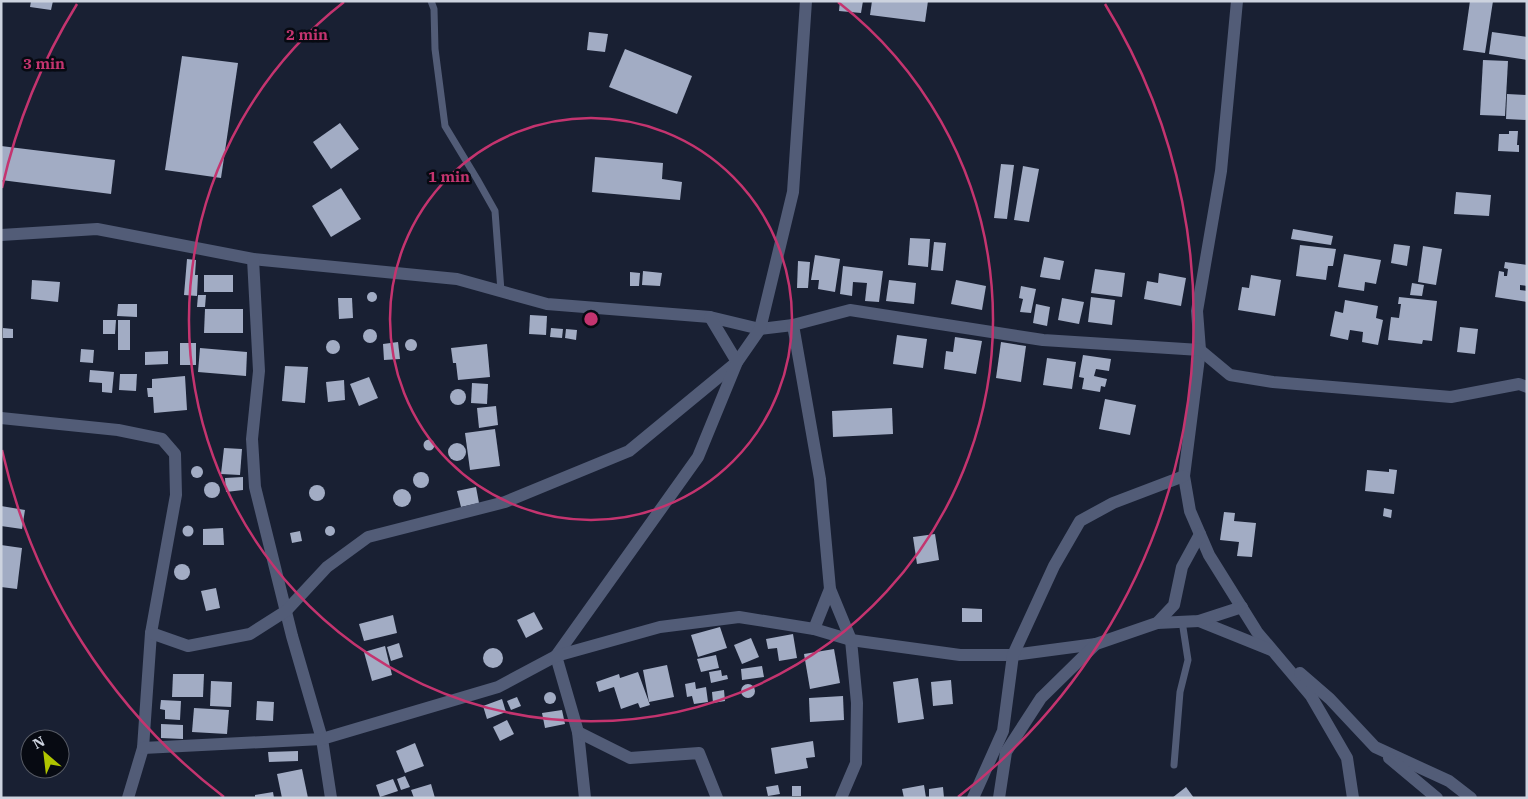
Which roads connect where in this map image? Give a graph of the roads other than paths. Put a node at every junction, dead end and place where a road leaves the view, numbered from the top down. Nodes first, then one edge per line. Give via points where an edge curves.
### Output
1 (431, 1) edge
2 (806, 1) edge
3 (1237, 1) edge
4 (1, 235) edge
5 (253, 259) junction
6 (501, 291) junction
7 (710, 317) junction
8 (793, 325) junction
9 (760, 329) junction
10 (1200, 350) junction
11 (737, 362) junction
12 (1527, 387) edge
13 (1, 418) edge
14 (1184, 476) junction
15 (1200, 534) junction
16 (830, 589) junction
17 (1242, 607) junction
18 (286, 611) junction
19 (1182, 621) junction
20 (1199, 621) junction
21 (1157, 623) junction
22 (814, 629) junction
23 (151, 633) junction
24 (852, 640) junction
25 (1096, 644) junction
26 (1273, 651) junction
27 (1013, 655) junction
28 (556, 656) junction
29 (578, 732) junction
30 (322, 740) junction
31 (1375, 747) junction
32 (143, 748) junction
33 (1174, 765) dead end
34 (128, 798) edge
35 (331, 798) edge
36 (585, 798) edge
37 (717, 798) edge
38 (841, 798) edge
39 (973, 798) edge
40 (999, 798) edge
41 (1352, 798) edge
42 (1437, 798) edge
43 (1471, 798) edge

1 - 6 lane via 445,126 495,211
2 - 9 street via 793,192
3 - 10 street via 1221,171 1198,311
4 - 5 street via 97,229
5 - 6 street via 458,279
5 - 18 street via 259,371 252,439 255,486
6 - 7 street via 548,304
7 - 9 street
7 - 11 street
8 - 9 street
8 - 10 street via 850,310 1043,340
8 - 16 street via 820,479
9 - 11 street
10 - 12 street via 1230,375 1273,382 1451,397 1519,384
10 - 14 street
11 - 18 street via 628,451 505,502 368,537 327,567
11 - 28 street via 698,457
13 - 23 street via 118,430 162,438 175,454 176,495
14 - 15 street via 1190,511
14 - 27 street via 1080,521 1054,566
15 - 17 street via 1209,555
15 - 21 street via 1182,568 1174,605
16 - 22 street
16 - 24 street
17 - 20 street
17 - 26 street
18 - 23 street via 250,634 188,646
18 - 30 street
19 - 20 street
19 - 21 street
19 - 33 lane via 1188,660 1180,692
20 - 26 street
21 - 25 street
22 - 24 street
22 - 28 street via 739,617 660,627
23 - 32 street
24 - 27 street via 960,655
24 - 38 street via 857,703 856,763
25 - 27 street
25 - 40 street via 1041,698 1006,752
26 - 31 street via 1330,699
26 - 41 street via 1311,696 1348,758
27 - 39 street via 1003,731
28 - 29 street
28 - 30 street via 498,687
29 - 36 street
29 - 37 street via 630,758 700,753
30 - 32 street
30 - 35 street
31 - 42 street
31 - 43 street via 1449,781
32 - 34 street

